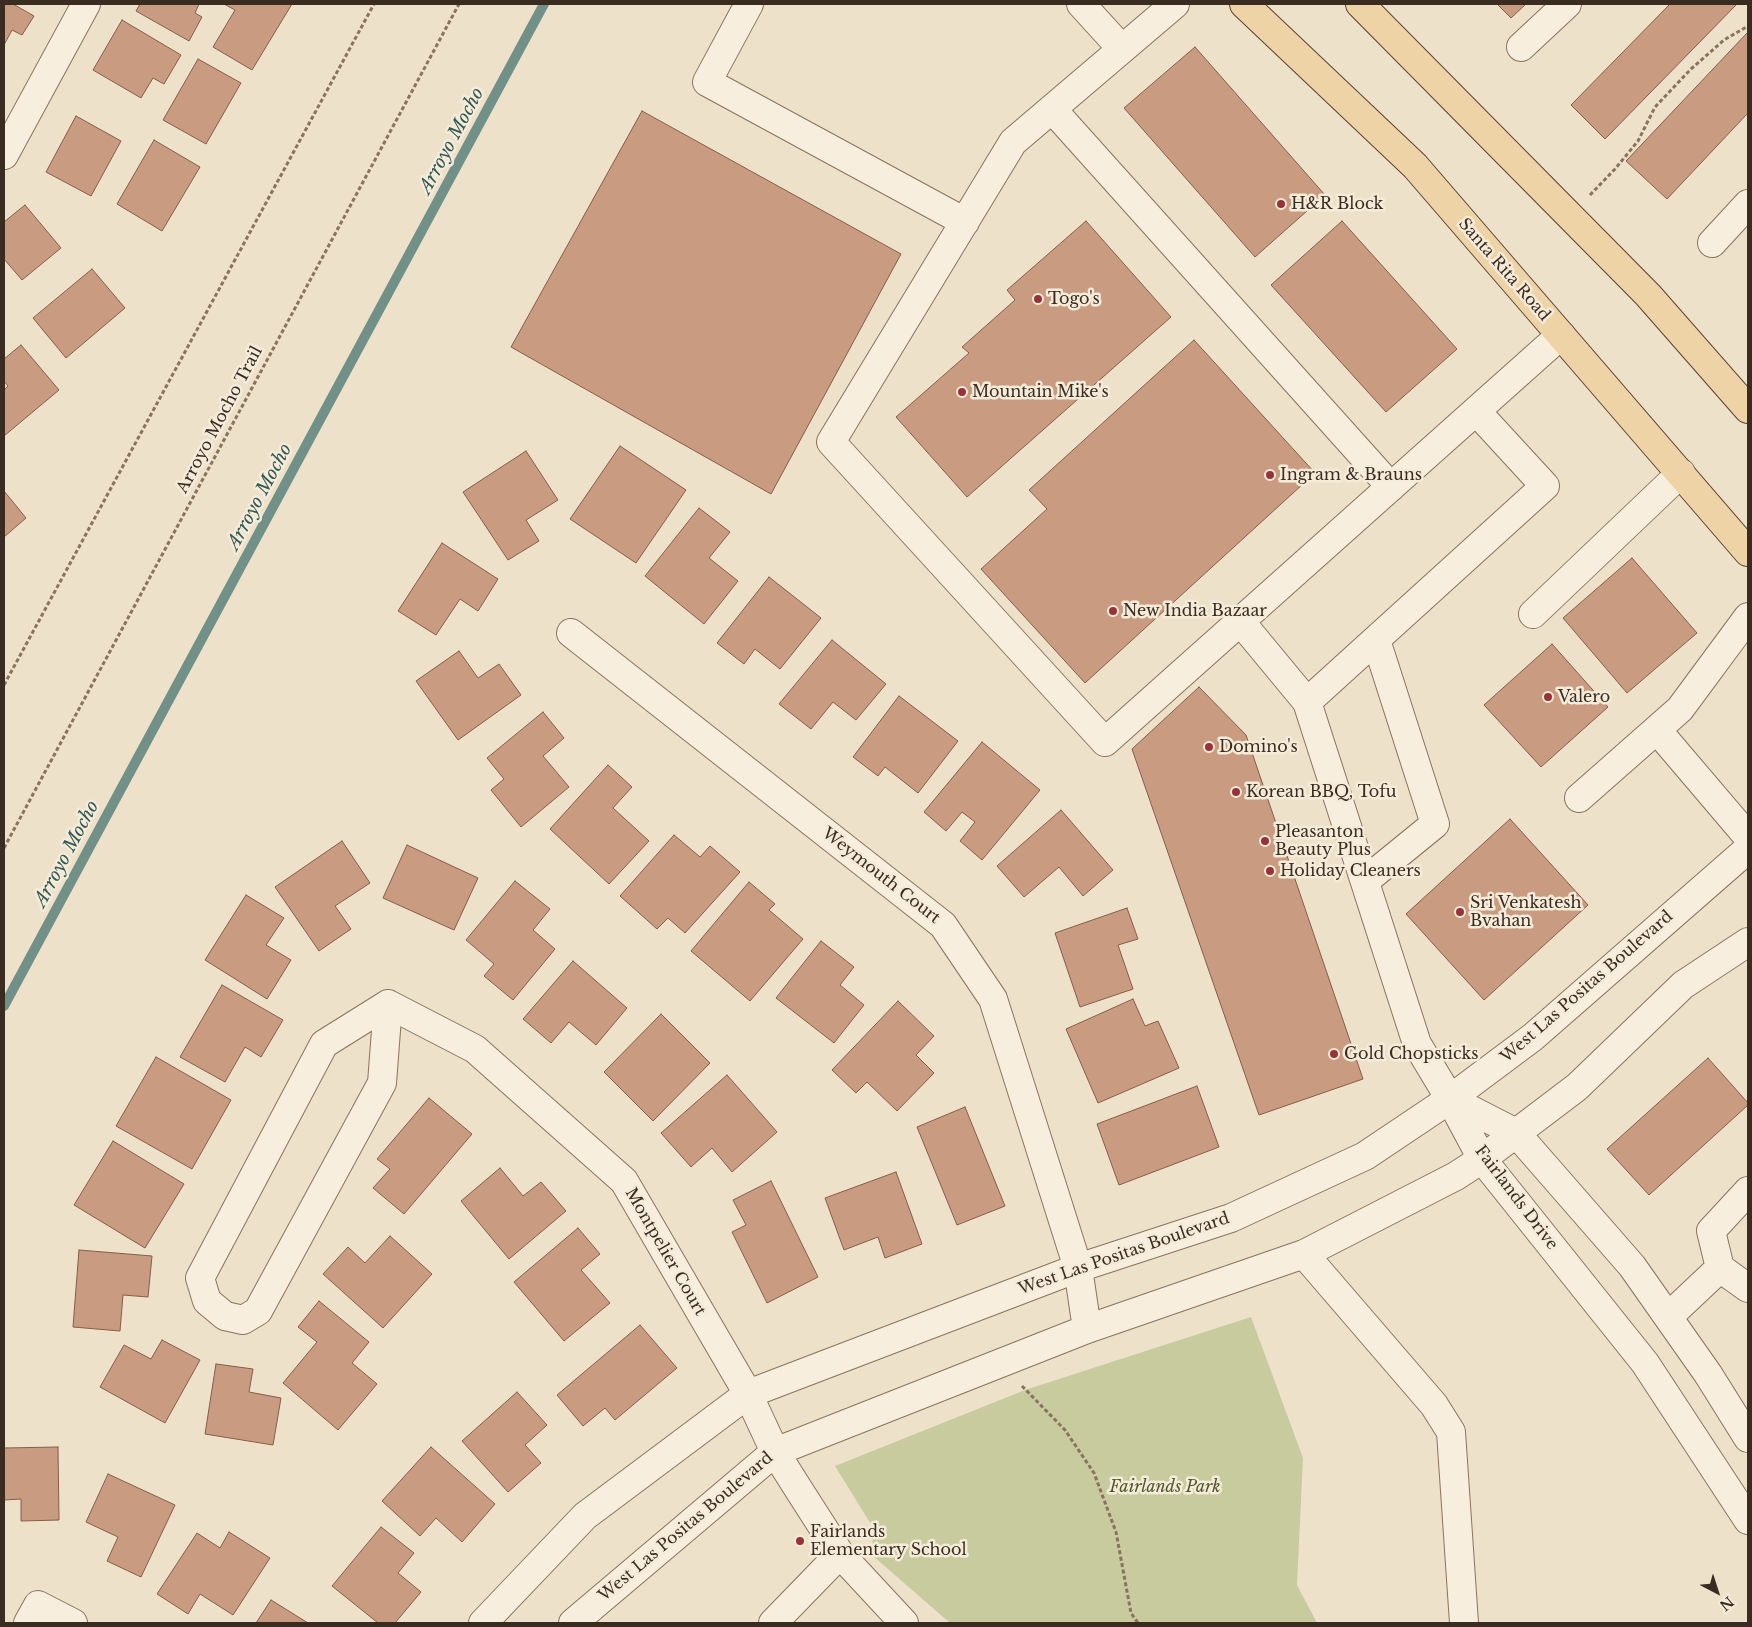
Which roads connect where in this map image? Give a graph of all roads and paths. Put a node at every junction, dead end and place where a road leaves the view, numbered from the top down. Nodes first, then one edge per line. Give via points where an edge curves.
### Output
1 (86, 4) edge
2 (374, 4) edge
3 (459, 4) edge
4 (750, 4) edge
5 (1081, 4) edge
6 (1175, 4) edge
7 (1244, 4) edge
8 (1360, 4) edge
9 (1566, 4) edge
10 (1748, 26) edge
11 (1521, 47) dead end
12 (1122, 49) junction
13 (1052, 109) junction
14 (4, 156) edge
15 (1748, 204) edge
16 (1570, 216) junction
17 (965, 222) junction
18 (1712, 243) dead end
19 (1561, 335) junction
20 (1748, 409) edge
21 (1476, 411) junction
22 (1681, 473) junction
23 (1391, 487) junction
24 (1748, 552) edge
25 (1533, 614) dead end
26 (1748, 617) edge
27 (1240, 621) junction
28 (572, 633) dead end
29 (1376, 640) junction
30 (4, 685) edge
31 (1308, 702) junction
32 (1657, 730) junction
33 (1580, 798) dead end
34 (1748, 837) edge
35 (4, 848) edge
36 (1748, 849) edge
37 (1365, 881) junction
38 (1748, 942) edge
39 (388, 1004) junction
40 (1450, 1099) junction
41 (1516, 1133) junction
42 (1482, 1159) junction
43 (1748, 1191) edge
44 (1304, 1254) junction
45 (1078, 1268) junction
46 (1720, 1268) junction
47 (1748, 1288) edge
48 (1668, 1316) junction
49 (1088, 1330) junction
50 (1001, 1364) junction
51 (748, 1394) junction
52 (1748, 1438) edge
53 (775, 1452) junction
54 (1748, 1520) edge
55 (840, 1554) junction
56 (28, 1623) edge
57 (73, 1623) edge
58 (482, 1623) edge
59 (573, 1623) edge
60 (773, 1623) edge
61 (904, 1623) edge
62 (1138, 1623) edge
63 (1464, 1623) edge

1 - 14 street
2 - 30 path
3 - 35 path, Arroyo Mocho Trail
4 - 17 street via 707,82
5 - 12 street
6 - 12 street
7 - 19 main road, Santa Rita Road via 1415,166
8 - 16 main road
9 - 11 street
10 - 16 path via 1724,40 1655,107 1638,141
12 - 13 street
13 - 17 street via 1013,142
13 - 23 street
15 - 18 street
16 - 20 main road via 1648,295
17 - 27 street via 831,442 1105,742
19 - 21 street
19 - 22 main road, Santa Rita Road
21 - 23 street
21 - 29 street via 1545,486
22 - 24 main road, Santa Rita Road
22 - 25 street
23 - 27 street
26 - 32 street via 1680,709
27 - 31 street
28 - 45 street, Weymouth Court via 943,925 993,999
29 - 31 street
29 - 37 street via 1435,824
31 - 37 street
32 - 33 street
32 - 34 street
36 - 40 street, West Las Positas Boulevard via 1533,1037
37 - 40 street via 1417,1044
38 - 41 street, West Las Positas Boulevard via 1683,985 1577,1087
39 - 39 street via 324,1044 200,1278 207,1301 225,1316 243,1320 258,1310 382,1083
39 - 51 street, Montpelier Court via 475,1048 624,1181
40 - 41 street, Fairlands Drive
40 - 42 street, Fairlands Drive
40 - 45 street, West Las Positas Boulevard via 1365,1156 1231,1218
41 - 42 street, West Las Positas Boulevard
41 - 48 street, Fairlands Drive via 1632,1266
42 - 44 street, West Las Positas Boulevard via 1456,1176
42 - 54 street, Fairlands Drive via 1645,1363
43 - 46 street via 1711,1231
44 - 49 street, West Las Positas Boulevard
44 - 63 street via 1434,1405 1451,1432
45 - 49 street, Weymouth Court
45 - 51 street, West Las Positas Boulevard
46 - 47 street
46 - 48 street
48 - 52 street, Fairlands Drive
49 - 50 street, West Las Positas Boulevard
50 - 53 street, West Las Positas Boulevard
50 - 62 path via 1065,1430 1094,1473 1116,1532 1130,1614
51 - 53 street, Montpelier Court
51 - 58 street, West Las Positas Boulevard via 585,1516
53 - 55 street, Montpelier Court
53 - 59 street, West Las Positas Boulevard
55 - 60 street
55 - 61 street, Montpelier Court
56 - 57 street via 38,1605

